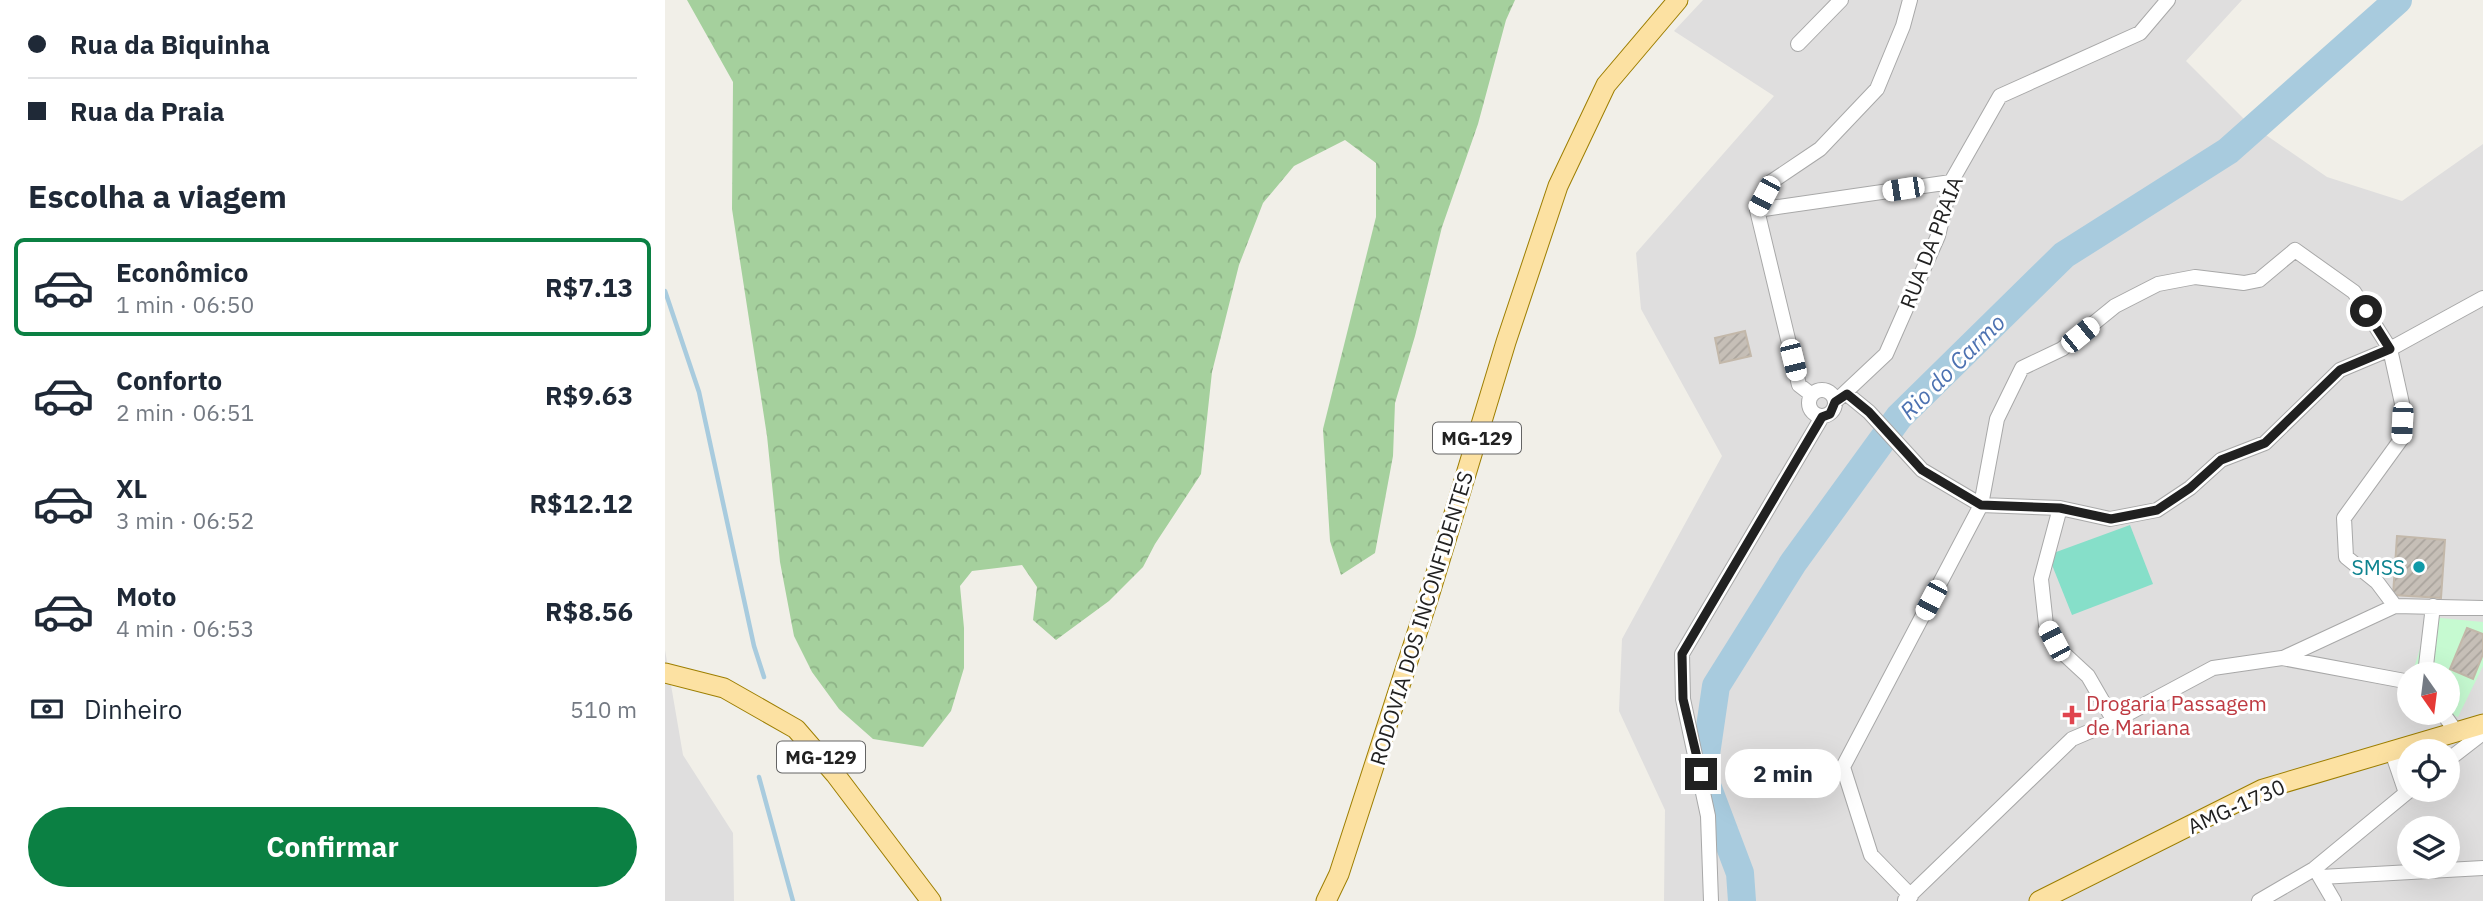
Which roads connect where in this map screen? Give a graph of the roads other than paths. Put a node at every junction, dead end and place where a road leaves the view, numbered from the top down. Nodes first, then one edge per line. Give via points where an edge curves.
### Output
1 (1678, 0) edge
2 (1689, 0) edge
3 (1841, 0) edge
4 (1910, 0) edge
5 (2168, 0) edge
6 (1645, 36) junction
7 (1798, 44) dead end
8 (1951, 182) junction
9 (1757, 210) junction
10 (2483, 299) edge
11 (2390, 349) junction
12 (1812, 394) junction
13 (1841, 398) junction
14 (1822, 417) junction
15 (1981, 505) junction
16 (2060, 508) junction
17 (2395, 606) junction
18 (2433, 606) junction
19 (2483, 608) edge
20 (2282, 659) junction
21 (2426, 662) edge
22 (665, 673) edge
23 (2397, 680) edge
24 (2114, 721) junction
25 (2483, 724) edge
26 (2451, 725) edge
27 (2457, 733) junction
28 (2483, 733) edge
29 (2460, 751) edge
30 (2392, 752) junction
31 (2397, 764) edge
32 (2397, 801) edge
33 (2483, 869) edge
34 (2318, 873) junction
35 (1908, 898) edge
36 (931, 901) edge
37 (1326, 901) edge
38 (1711, 901) edge
39 (2039, 901) edge
40 (2259, 901) edge
41 (2334, 901) edge

1 - 6 main road, RODOVIA DOS INCONFIDENTES / MG-129
2 - 6 street
3 - 7 street
4 - 9 street via 1877,89 1820,149 1771,182
5 - 8 street, RUA DA PRAIA via 2140,33 2000,96
6 - 37 main road, RODOVIA DOS INCONFIDENTES / MG-129 via 1606,85 1558,186 1356,823
8 - 9 street
8 - 13 street, RUA DA PRAIA via 1938,236 1886,354
9 - 12 street via 1799,385
10 - 11 street
11 - 15 street via 2354,292 2295,250 2259,280 2244,283 2195,277 2158,284 2115,306 2062,349 2022,368 1997,419
11 - 16 street via 2340,370 2265,443 2221,460 2157,510 2111,519
11 - 17 street via 2403,408 2402,438 2344,518 2346,557 2377,582
12 - 13 street via 1824,390
12 - 14 street via 1809,407
13 - 14 street via 1833,411
13 - 15 street via 1869,412 1922,470
14 - 38 street via 1682,654 1683,699 1708,816
15 - 16 street
15 - 35 street via 1843,767 1871,855
16 - 24 street via 2041,579 2046,625 2062,652 2088,676
17 - 18 street
17 - 20 street
18 - 19 street
18 - 21 street
20 - 23 street
20 - 24 street via 2213,668
22 - 36 main road, MG-129 via 724,688 796,729
24 - 35 street via 2072,739
25 - 27 main road, AMG-1730
26 - 27 street
27 - 30 main road, AMG-1730
28 - 29 street
30 - 31 street
30 - 39 main road, AMG-1730 via 2263,789
32 - 34 street
33 - 34 street
34 - 40 street
34 - 41 street

